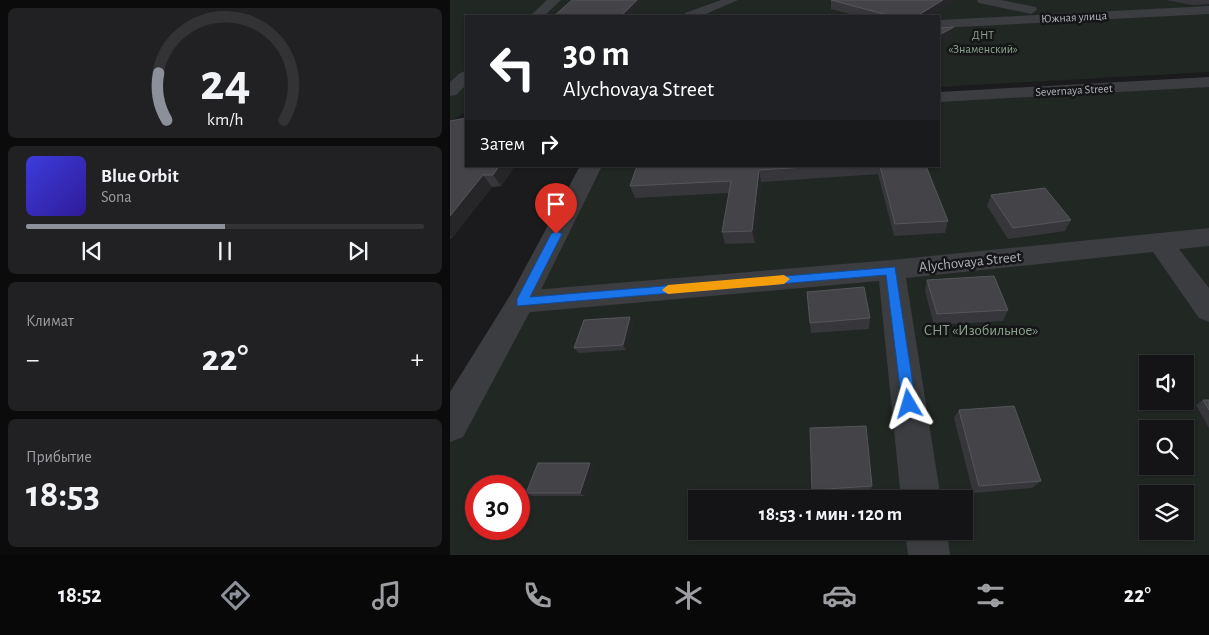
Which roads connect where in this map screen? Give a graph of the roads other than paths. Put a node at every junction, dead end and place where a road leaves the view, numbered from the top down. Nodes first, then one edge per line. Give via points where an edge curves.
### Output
1 (555, 0) edge
2 (732, 0) edge
3 (983, 0) edge
4 (1209, 10) edge
5 (708, 13) edge
6 (537, 15) edge
7 (1046, 19) junction
8 (940, 24) edge
9 (465, 77) edge
10 (1209, 82) edge
11 (450, 91) edge
12 (465, 93) edge
13 (940, 98) edge
14 (450, 99) edge
15 (591, 167) edge
16 (1209, 238) edge
17 (1160, 242) junction
18 (891, 270) junction
19 (521, 302) junction
20 (1209, 310) edge
21 (450, 425) edge
22 (920, 490) edge
23 (927, 540) edge
24 (929, 555) edge

1 - 6 street
2 - 5 street
3 - 7 street via 1032,10
4 - 7 street, Южная улица
7 - 8 street, Южная улица
9 - 11 street
10 - 13 street, Severnaya Street
12 - 14 street
15 - 19 street
16 - 17 street, Alychovaya Street
17 - 18 street, Alychovaya Street
17 - 20 street
18 - 19 street, Alychovaya Street
18 - 22 street
19 - 21 street
23 - 24 street

